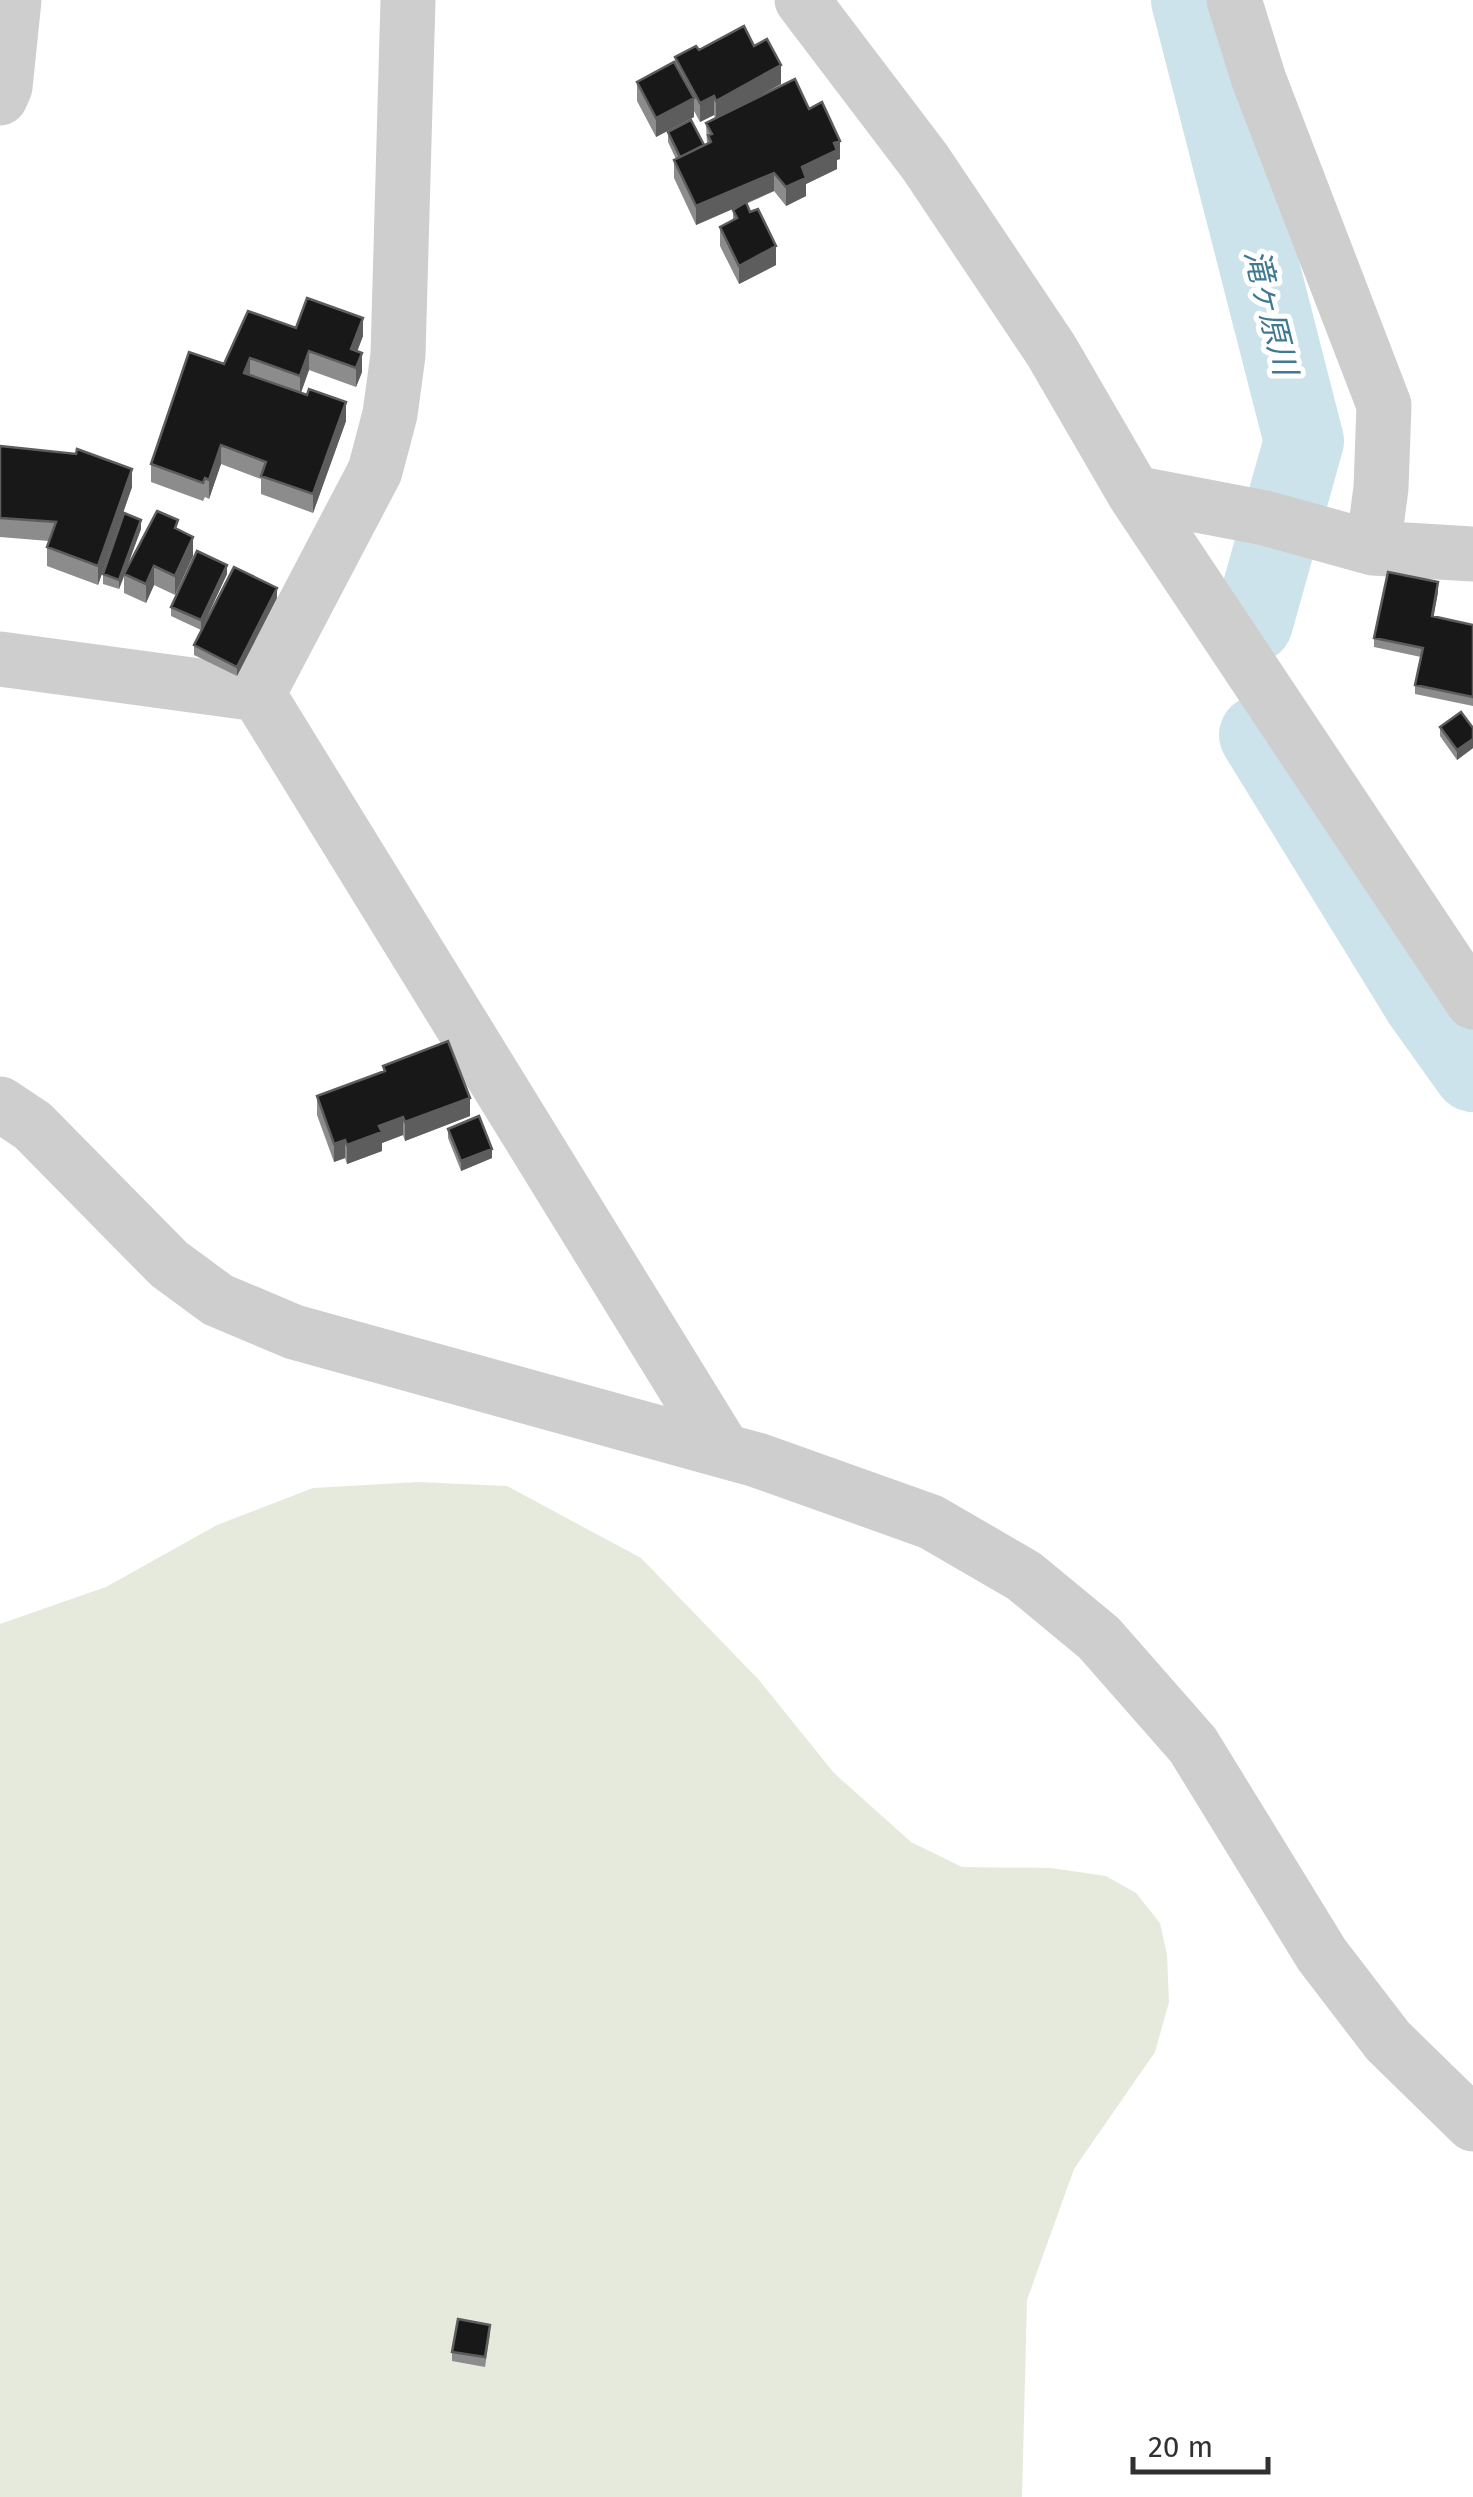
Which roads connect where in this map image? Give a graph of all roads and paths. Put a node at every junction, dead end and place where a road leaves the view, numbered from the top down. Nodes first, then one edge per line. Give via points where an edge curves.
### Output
1 (14, 0) edge
2 (408, 0) edge
3 (802, 0) edge
4 (1234, 0) edge
5 (0, 98) edge
6 (1134, 493) junction
7 (1373, 548) junction
8 (1473, 554) edge
9 (0, 658) edge
10 (258, 694) junction
11 (1473, 1002) edge
12 (0, 1104) edge
13 (724, 1452) junction
14 (1473, 2124) edge

1 - 5 street
2 - 10 street via 400,315 390,414 375,472
3 - 6 street via 946,193 1051,350
4 - 7 street via 1384,405
6 - 7 street
6 - 11 street
7 - 8 street
9 - 10 street
10 - 13 street
12 - 13 street via 33,1126 169,1264 218,1300 294,1332
13 - 14 street via 931,1522 1024,1576 1099,1638 1192,1746 1322,1955 1377,2027

